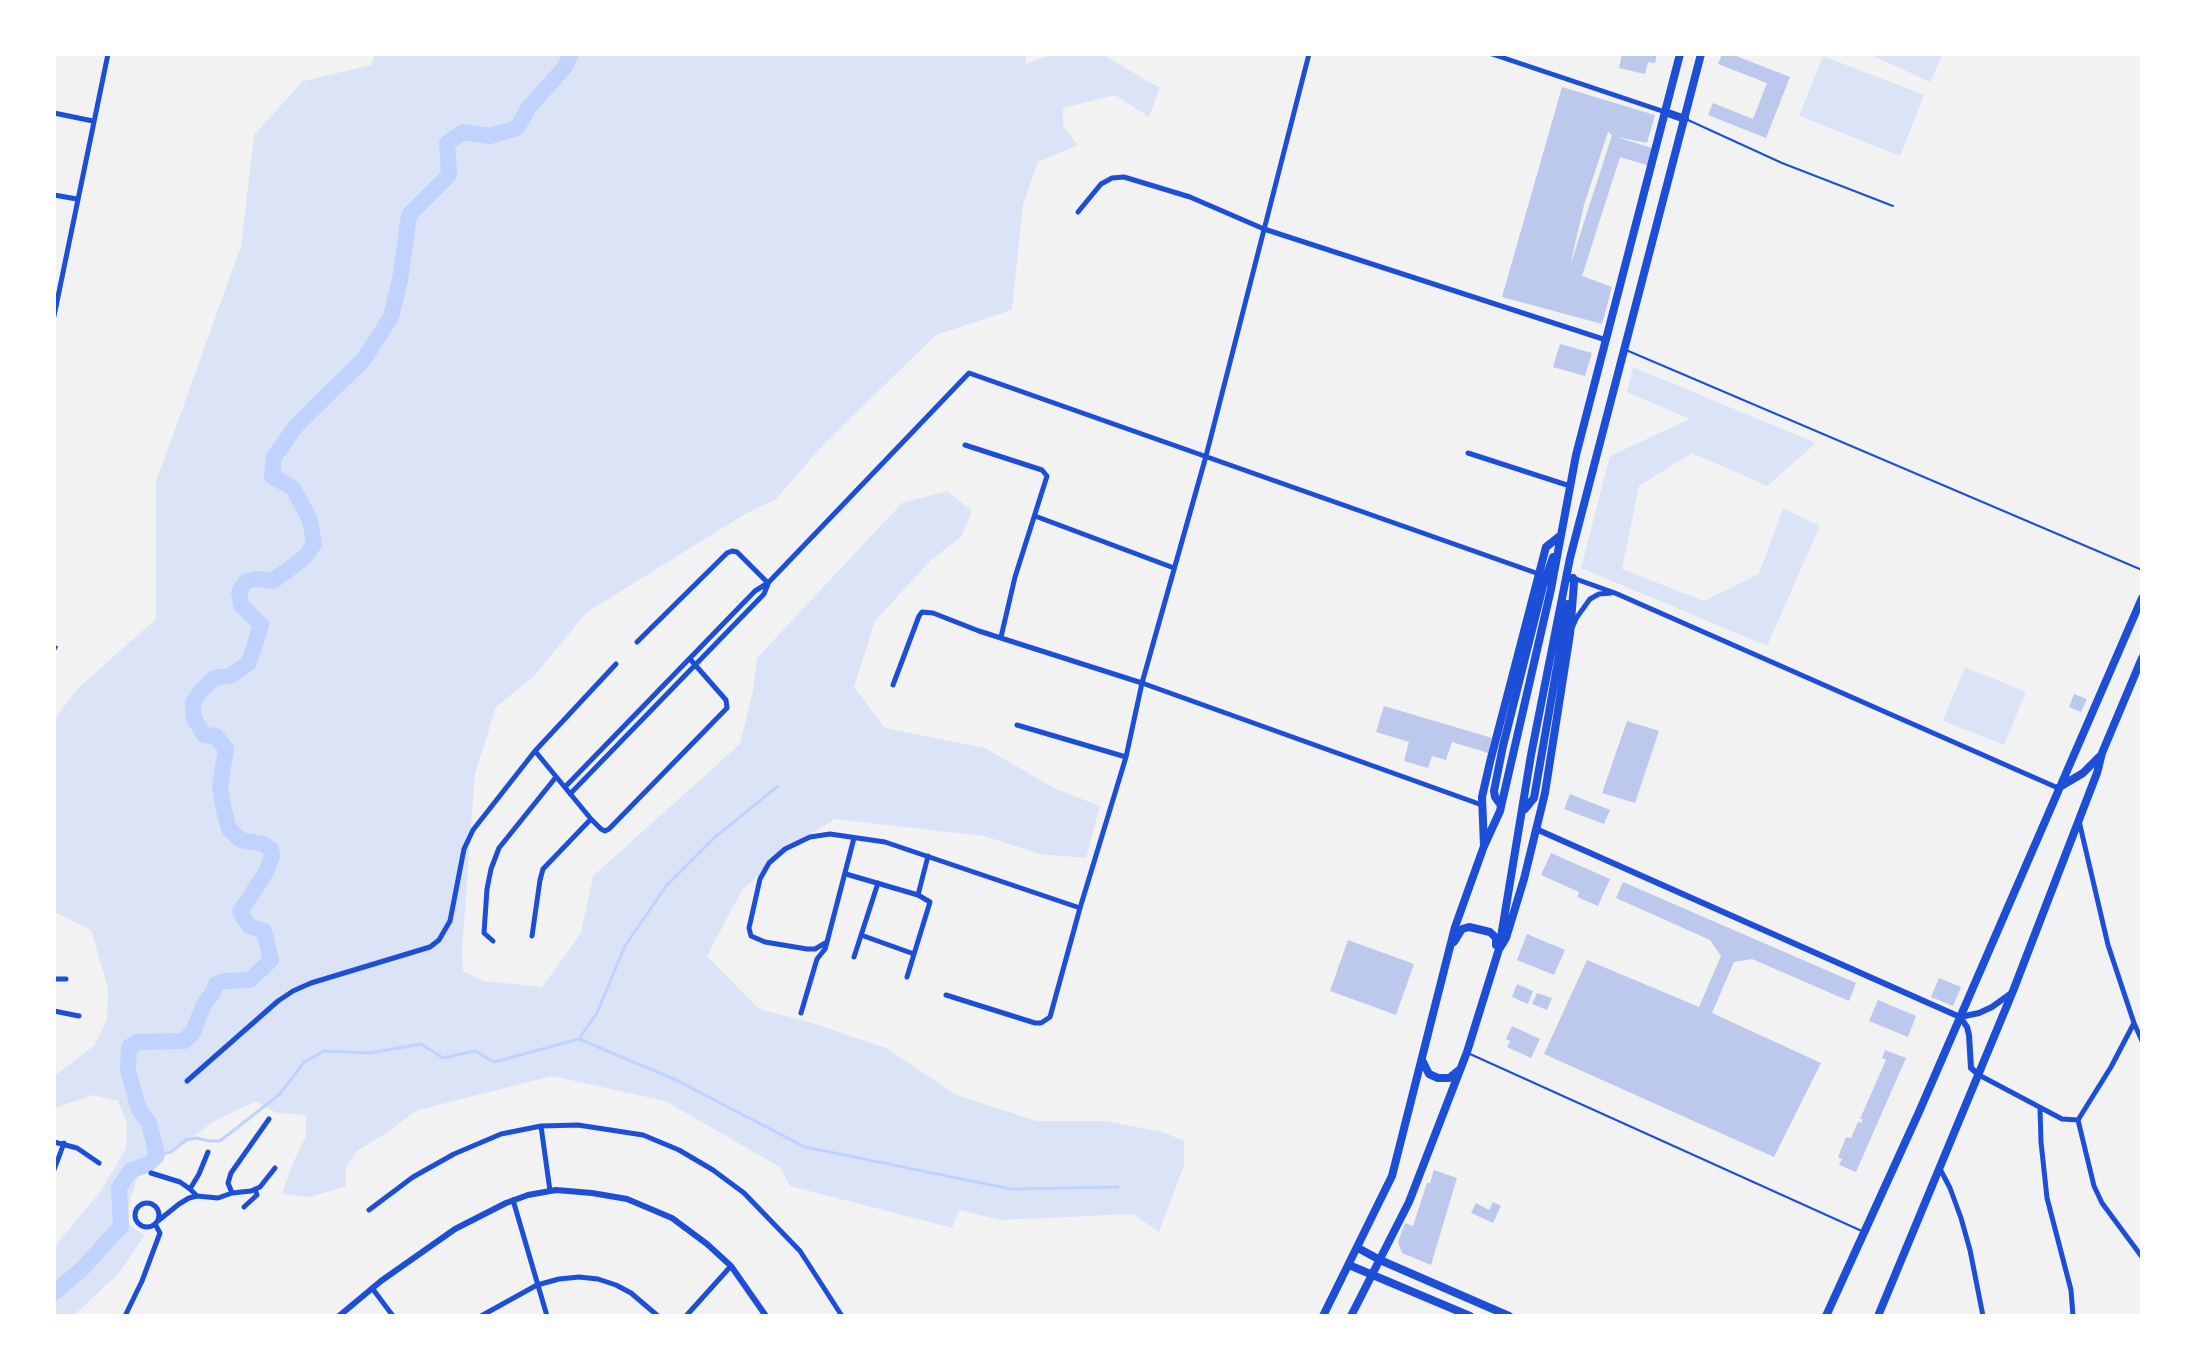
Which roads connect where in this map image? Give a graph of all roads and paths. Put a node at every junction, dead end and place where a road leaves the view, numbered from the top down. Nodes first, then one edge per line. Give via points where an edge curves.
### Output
1 (108, 54) edge
2 (1309, 54) edge
3 (1492, 54) edge
4 (1680, 54) edge
5 (1701, 54) edge
6 (1665, 112) junction
7 (54, 113) edge
8 (1685, 119) junction
9 (93, 121) junction
10 (54, 195) edge
11 (77, 199) junction
12 (1893, 206) dead end
13 (1078, 212) dead end
14 (1264, 229) junction
15 (54, 266) edge
16 (63, 268) junction
17 (54, 316) edge
18 (1606, 340) junction
19 (1623, 349) junction
20 (965, 444) dead end
21 (1468, 453) dead end
22 (1206, 456) junction
23 (1570, 486) junction
24 (1035, 516) junction
25 (1560, 536) junction
26 (1570, 558) junction
27 (1174, 568) junction
28 (2142, 570) edge
29 (1539, 574) junction
30 (1573, 578) junction
31 (768, 583) junction
32 (1616, 593) junction
33 (2142, 598) edge
34 (1569, 634) junction
35 (1000, 637) junction
36 (637, 642) dead end
37 (54, 645) edge
38 (54, 652) edge
39 (2142, 658) edge
40 (690, 659) junction
41 (616, 664) dead end
42 (695, 666) junction
43 (1142, 683) junction
44 (893, 685) dead end
45 (660, 689) junction
46 (665, 696) junction
47 (1017, 725) dead end
48 (620, 730) junction
49 (626, 736) junction
50 (535, 751) junction
51 (2102, 753) junction
52 (1126, 757) junction
53 (556, 777) junction
54 (565, 787) junction
55 (2058, 788) junction
56 (570, 794) junction
57 (1500, 804) dead end
58 (1482, 805) junction
59 (1525, 809) dead end
60 (591, 819) junction
61 (2079, 819) junction
62 (1536, 829) junction
63 (854, 838) junction
64 (1484, 846) junction
65 (928, 856) junction
66 (846, 874) junction
67 (878, 883) junction
68 (918, 895) junction
69 (1080, 908) junction
70 (861, 935) junction
71 (532, 936) dead end
72 (492, 941) dead end
73 (827, 942) junction
74 (1499, 949) junction
75 (914, 954) junction
76 (854, 957) dead end
77 (1446, 959) junction
78 (1493, 970) junction
79 (908, 977) dead end
80 (54, 979) edge
81 (66, 979) dead end
82 (2013, 991) junction
83 (946, 995) dead end
84 (54, 1011) edge
85 (801, 1013) dead end
86 (79, 1016) dead end
87 (1960, 1017) junction
88 (2134, 1023) junction
89 (2142, 1041) edge
90 (1467, 1052) junction
91 (1422, 1060) junction
92 (1461, 1069) junction
93 (1979, 1075) junction
94 (187, 1081) dead end
95 (2040, 1109) junction
96 (269, 1119) dead end
97 (2079, 1120) junction
98 (541, 1126) junction
99 (54, 1142) edge
100 (64, 1143) junction
101 (208, 1152) dead end
102 (99, 1163) dead end
103 (1939, 1167) junction
104 (275, 1168) dead end
105 (54, 1170) edge
106 (151, 1173) dead end
107 (190, 1188) junction
108 (255, 1189) junction
109 (550, 1191) junction
110 (232, 1193) junction
111 (196, 1196) junction
112 (513, 1200) junction
113 (244, 1207) dead end
114 (369, 1210) dead end
115 (156, 1223) junction
116 (1865, 1233) junction
117 (1358, 1248) junction
118 (2142, 1257) edge
119 (1380, 1260) junction
120 (1349, 1264) junction
121 (730, 1266) junction
122 (1372, 1275) junction
123 (537, 1285) junction
124 (372, 1288) junction
125 (125, 1316) edge
126 (339, 1316) edge
127 (393, 1316) edge
128 (481, 1316) edge
129 (547, 1316) edge
130 (658, 1316) edge
131 (686, 1316) edge
132 (766, 1316) edge
133 (842, 1316) edge
134 (1323, 1316) edge
135 (1351, 1316) edge
136 (1470, 1316) edge
137 (1509, 1316) edge
138 (1826, 1316) edge
139 (1878, 1316) edge
140 (1983, 1316) edge
141 (2073, 1316) edge

1 - 9 street
2 - 14 street
3 - 6 street
4 - 6 main road
5 - 8 main road
6 - 8 main road
6 - 18 main road
7 - 9 street
8 - 12 lane via 1782,163
8 - 19 main road
9 - 11 street
10 - 11 street
11 - 16 street
13 - 14 street via 1101,184 1124,177 1190,196
14 - 18 street
14 - 22 street
15 - 16 street
16 - 17 street
18 - 23 main road
19 - 26 main road
19 - 28 lane
20 - 24 street via 1046,472
21 - 23 street
22 - 27 street
22 - 29 street
22 - 31 street via 969,373
23 - 25 main road
24 - 27 street
24 - 35 street
25 - 29 main road via 1546,547
25 - 57 main road via 1543,586 1503,746 1494,791
25 - 64 main road via 1500,811
26 - 30 main road
26 - 74 main road via 1530,756
27 - 43 street
29 - 58 main road
30 - 32 street
30 - 34 main road
30 - 59 main road via 1534,798
31 - 36 street via 737,552 727,553
31 - 40 street via 755,591
31 - 42 street via 764,594
32 - 34 street via 1590,599
32 - 55 street
33 - 55 main road
34 - 62 main road
35 - 43 street
35 - 44 street via 933,612 922,612
37 - 38 lane
39 - 51 main road
40 - 42 street
40 - 45 street
41 - 50 street
42 - 46 street
42 - 60 street via 726,700 727,708 609,829 601,829
43 - 52 street
43 - 58 street
45 - 46 street
45 - 48 street
46 - 49 street
47 - 52 street
48 - 49 street
48 - 54 street
49 - 56 street
50 - 53 street
50 - 94 street via 473,831 464,849 450,921 439,940 430,947 293,991
51 - 55 main road via 2083,773
51 - 61 main road
52 - 69 street
53 - 54 street
53 - 72 street via 495,858 487,889 484,933
54 - 56 street
55 - 87 main road
56 - 60 street
58 - 64 main road
60 - 71 street via 543,869
61 - 82 main road
61 - 88 street via 2108,945
62 - 74 main road via 1509,929
62 - 87 street
63 - 65 street via 885,842
63 - 66 street
63 - 73 street via 830,834 810,837 785,849 769,863 760,879 749,933 753,938 807,950
64 - 77 main road
65 - 68 street
65 - 69 street
66 - 67 street
66 - 73 street
67 - 68 street
67 - 70 street
68 - 75 street via 930,902
69 - 83 street via 1046,1021 1035,1023
70 - 75 street
70 - 76 street
73 - 85 street via 817,958
74 - 78 main road
75 - 79 street
77 - 78 main road via 1462,929 1480,928 1496,938
77 - 91 main road
78 - 90 main road
80 - 81 street
82 - 87 street via 1992,1007
82 - 93 main road
84 - 86 street
87 - 93 street via 1970,1035 1971,1068
87 - 116 main road
88 - 89 street
88 - 97 street
90 - 92 main road
90 - 116 lane
91 - 92 main road via 1429,1074 1438,1078 1449,1078
91 - 117 main road via 1398,1156
92 - 119 main road via 1409,1202
93 - 95 street
93 - 103 main road
95 - 97 street via 2062,1119
95 - 141 street via 2043,1168 2071,1290
96 - 110 street via 231,1173 228,1183
97 - 118 street via 2094,1186
98 - 109 street
98 - 114 street via 501,1134 454,1154 413,1177
98 - 133 street via 578,1125 643,1135 713,1170 744,1193 800,1251
99 - 100 street
100 - 102 street
100 - 105 street
101 - 107 street
103 - 139 main road
103 - 140 street via 1964,1228
104 - 108 street
106 - 107 street
107 - 111 street
108 - 110 street
108 - 113 street via 257,1195
109 - 112 street
109 - 121 street via 609,1195 651,1208 689,1230
110 - 111 street via 218,1198
111 - 115 street
112 - 123 street
112 - 124 street via 455,1229
115 - 115 street via 159,1213 155,1206 148,1203 138,1207 134,1217 138,1224 145,1227
115 - 125 street via 160,1233
116 - 138 main road
117 - 119 main road
117 - 120 main road
119 - 122 main road
119 - 137 main road
120 - 122 main road
120 - 134 main road
121 - 131 street
121 - 132 street
122 - 135 main road
122 - 136 main road
123 - 128 street
123 - 129 street
123 - 130 street via 579,1277 598,1279 631,1293
124 - 126 street
124 - 127 street

